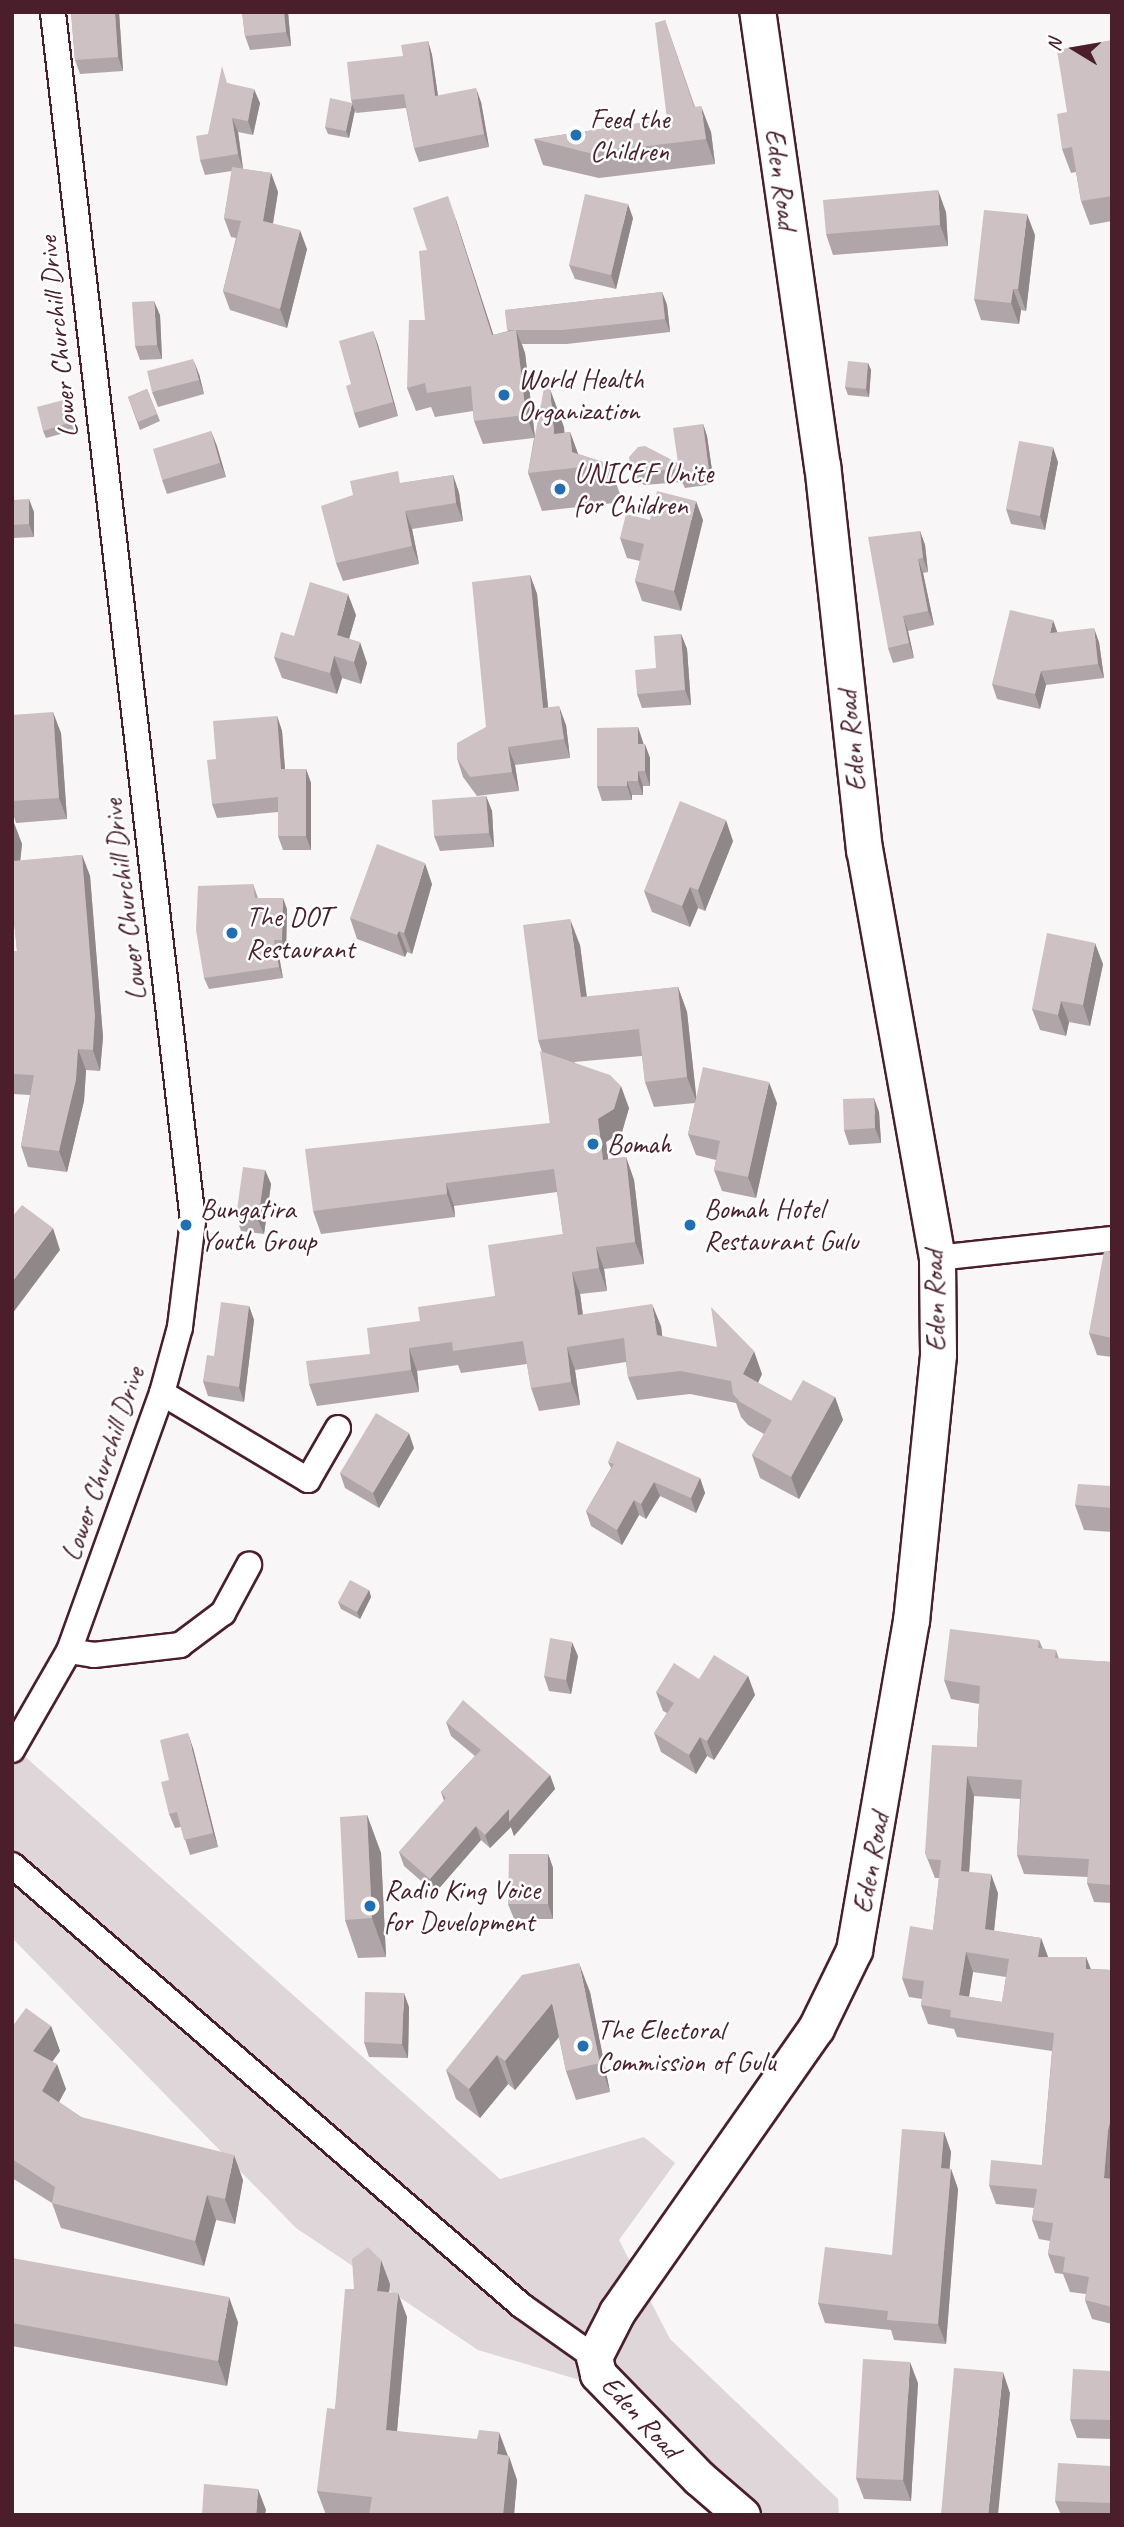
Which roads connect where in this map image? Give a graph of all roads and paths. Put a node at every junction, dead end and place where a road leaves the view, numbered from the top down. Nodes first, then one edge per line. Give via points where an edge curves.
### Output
1 (53, 12) edge
2 (757, 12) edge
3 (1112, 1239) edge
4 (937, 1258) junction
5 (162, 1393) junction
6 (338, 1428) dead end
7 (249, 1565) dead end
8 (68, 1651) junction
9 (12, 1750) edge
10 (12, 1865) edge
11 (594, 2357) junction
12 (699, 2478) junction
13 (707, 2515) edge
14 (742, 2515) edge

1 - 5 street, Lower Churchill Drive via 193,1221 180,1327
2 - 4 street, Eden Road via 822,466 864,850
3 - 4 street
4 - 11 street, Eden Road via 938,1354 911,1621 853,1950 816,2028 617,2312
5 - 6 street via 308,1480
5 - 8 street, Lower Churchill Drive
7 - 8 street via 223,1613 180,1645 94,1655
8 - 9 street, Lower Churchill Drive
10 - 11 street via 522,2306
11 - 12 street, Eden Road via 598,2374
12 - 13 street
12 - 14 street, Eden Road

